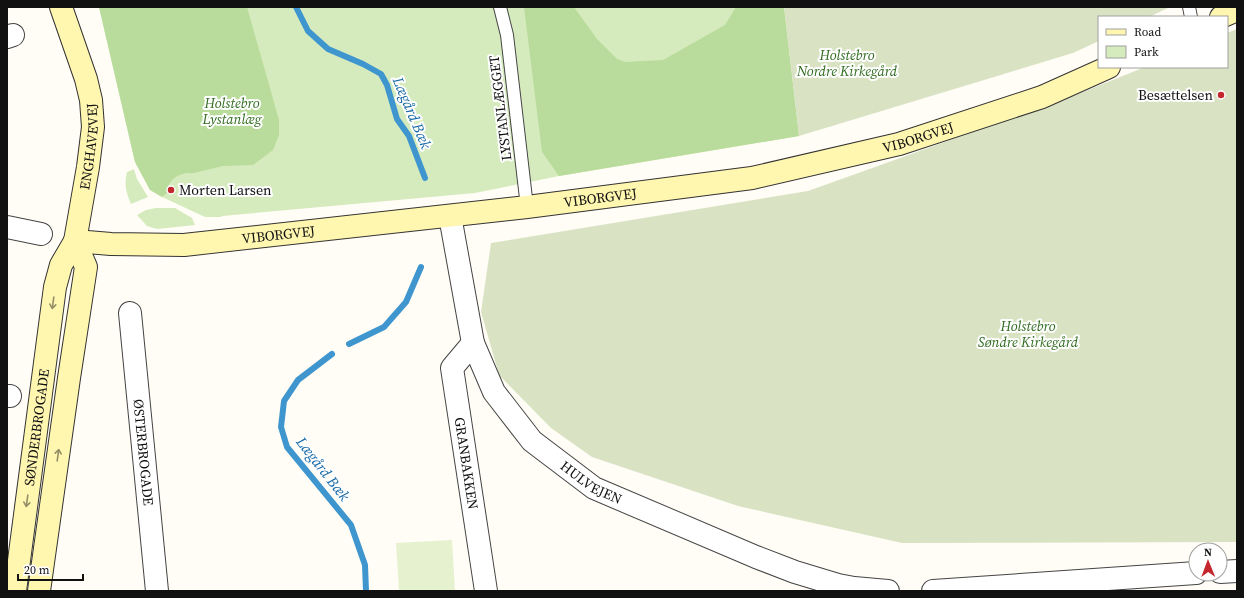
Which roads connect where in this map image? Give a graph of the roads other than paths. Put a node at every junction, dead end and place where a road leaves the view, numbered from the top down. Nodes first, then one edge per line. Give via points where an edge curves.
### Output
1 (61, 7) edge
2 (500, 7) edge
3 (1237, 10) edge
4 (1223, 16) edge
5 (1107, 68) edge
6 (527, 207) junction
7 (450, 216) junction
8 (7, 227) edge
9 (41, 234) dead end
10 (75, 241) junction
11 (130, 313) dead end
12 (473, 343) junction
13 (1188, 574) edge
14 (839, 588) edge
15 (15, 591) edge
16 (39, 591) edge
17 (157, 591) edge
18 (486, 591) edge
19 (888, 591) edge
20 (933, 591) edge

1 - 10 street, ENGHAVEVEJ via 86,79 92,107 93,127 88,167
2 - 6 lane, LYSTANLÆGGET via 507,35
3 - 4 street
5 - 6 street, VIBORGVEJ via 1042,97 899,144 752,178
6 - 7 street, VIBORGVEJ
7 - 10 street, VIBORGVEJ via 184,245
7 - 12 street, HULVEJEN
8 - 9 street
10 -> 15 street, SØNDERBROGADE via 61,265 55,287
16 -> 10 street, SØNDERBROGADE via 86,267
11 - 17 street, ØSTERBROGADE
12 - 14 street, HULVEJEN via 494,392 532,441 594,488 756,558
12 - 18 street, GRANBAKKEN via 452,368
13 - 20 street
14 - 19 street, HULVEJEN

